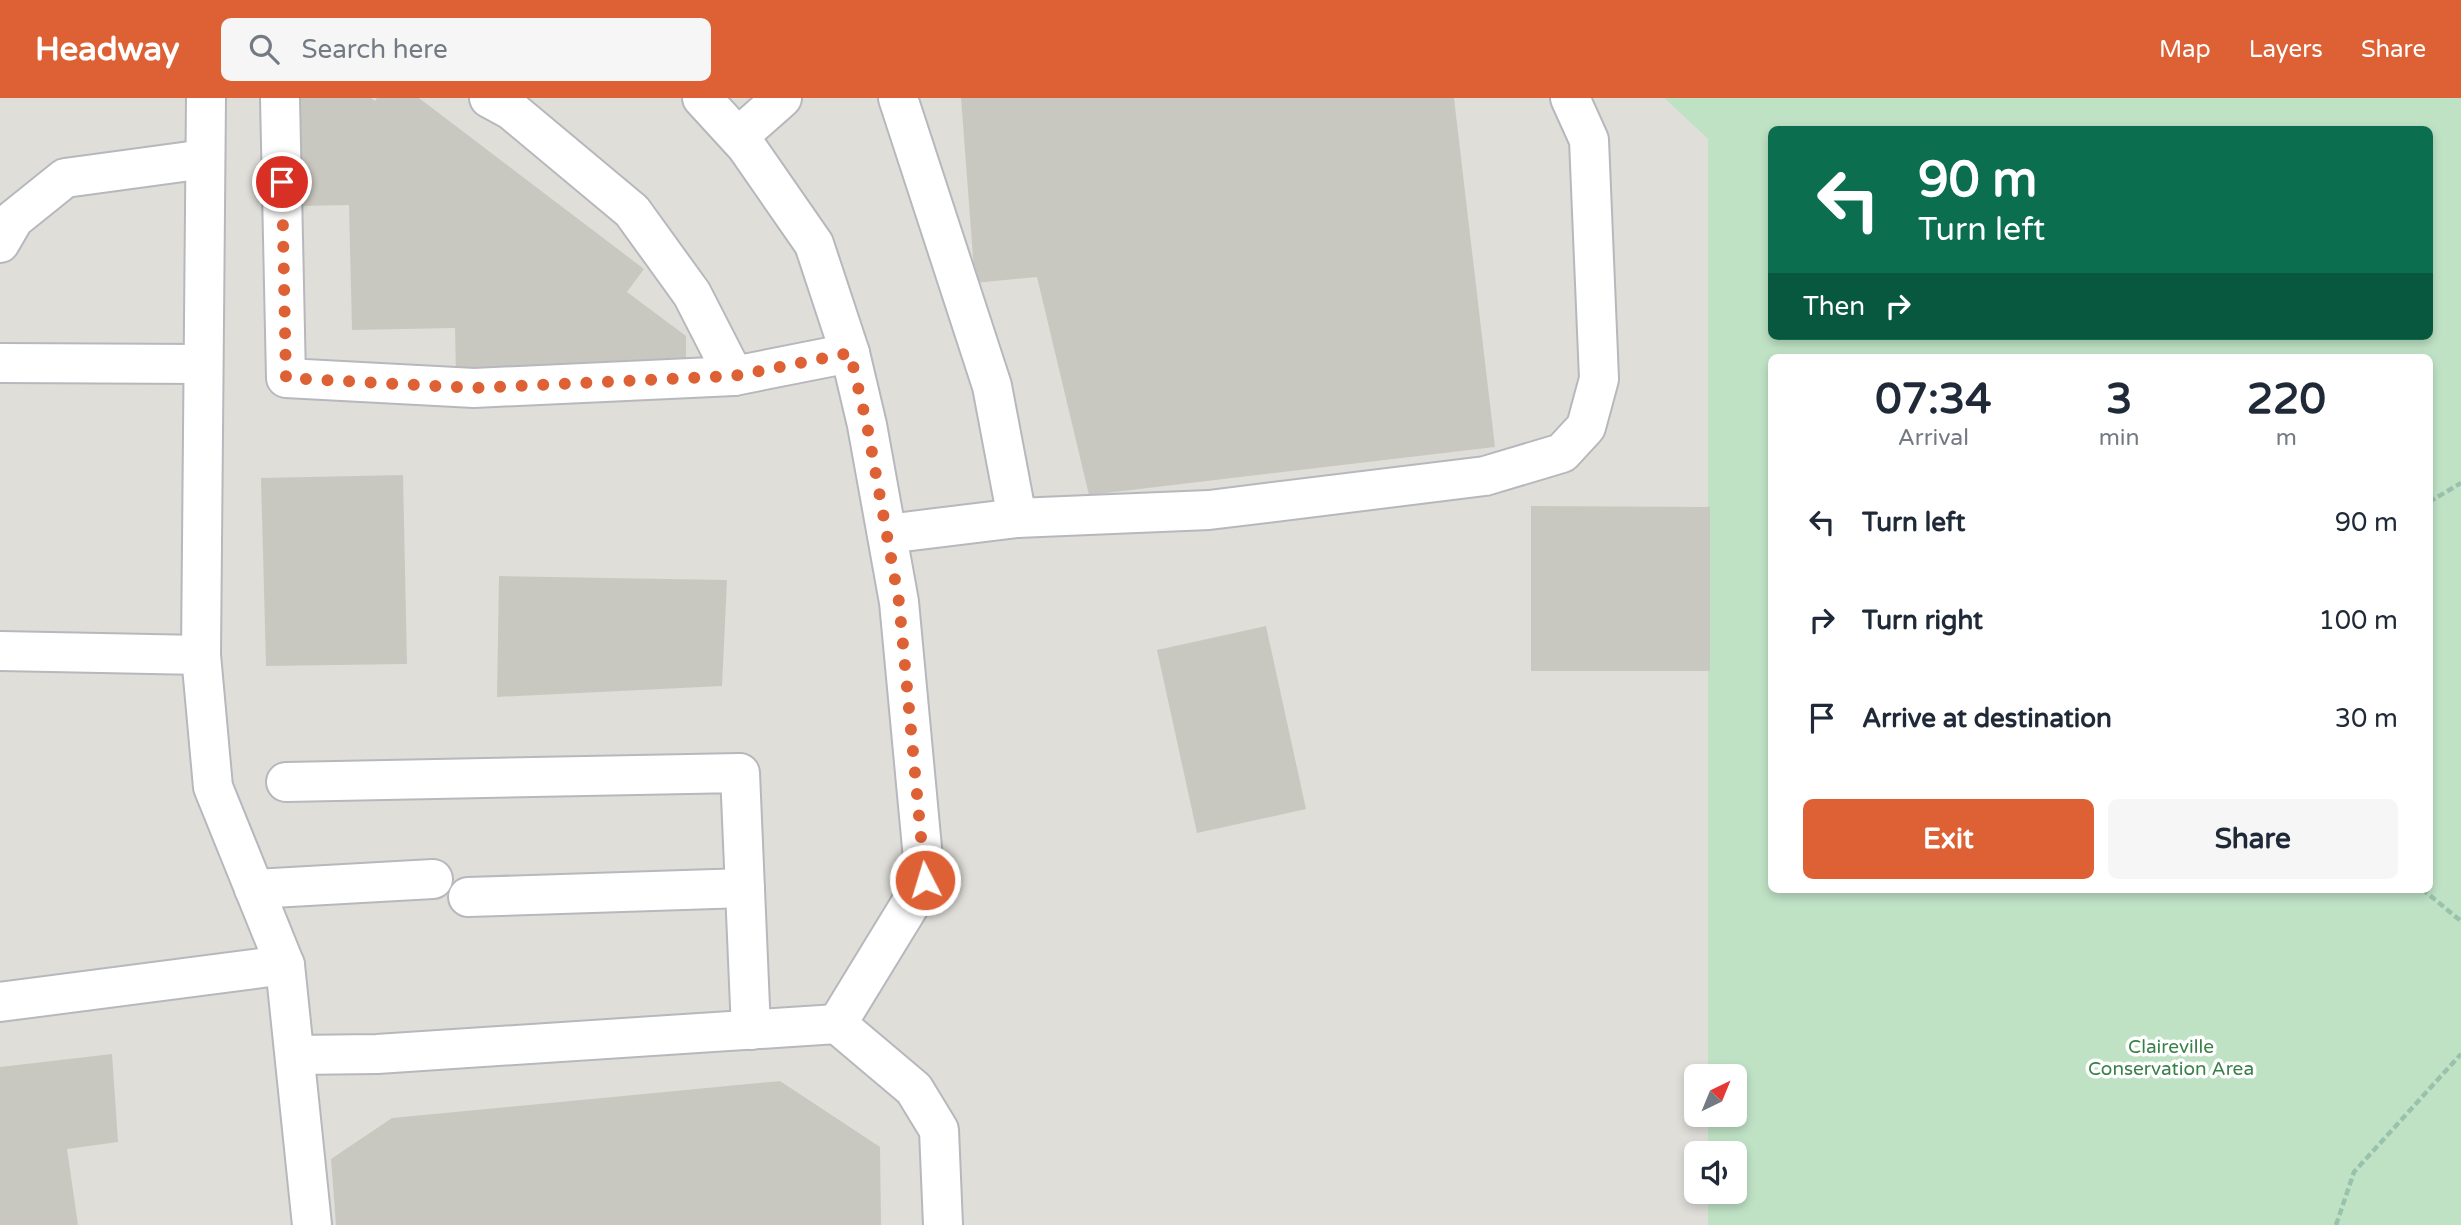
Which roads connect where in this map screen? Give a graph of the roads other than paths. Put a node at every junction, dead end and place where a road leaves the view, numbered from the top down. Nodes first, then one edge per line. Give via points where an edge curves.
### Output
1 (205, 98) edge
2 (280, 98) edge
3 (489, 98) edge
4 (702, 98) edge
5 (782, 98) edge
6 (898, 98) edge
7 (1570, 98) edge
8 (738, 137) junction
9 (205, 159) junction
10 (0, 243) edge
11 (850, 353) junction
12 (0, 363) edge
13 (204, 364) junction
14 (734, 376) junction
15 (1017, 518) junction
16 (887, 534) junction
17 (0, 651) edge
18 (201, 655) junction
19 (286, 782) dead end
20 (433, 879) dead end
21 (745, 888) junction
22 (254, 889) junction
23 (468, 897) dead end
24 (285, 965) junction
25 (0, 1002) edge
26 (837, 1024) junction
27 (751, 1030) junction
28 (295, 1055) junction
29 (312, 1225) edge
30 (943, 1225) edge

1 - 9 street
2 - 14 street via 286,378 474,388
3 - 14 street via 511,110 632,211 692,294
4 - 8 street
5 - 8 street
6 - 15 street via 992,386
7 - 15 street via 1588,140 1599,379 1586,427 1562,453 1485,476 1209,510
8 - 11 street via 814,244
9 - 10 street via 65,178 14,219
9 - 13 street
11 - 14 street
11 - 16 street
12 - 13 street
13 - 18 street
15 - 16 street
16 - 26 street via 899,602 925,880
17 - 18 street
18 - 22 street via 213,787
19 - 21 street via 740,773
20 - 22 street
21 - 23 street
21 - 27 street
22 - 24 street
24 - 25 street
24 - 28 street
26 - 27 street
26 - 30 street via 914,1089 939,1130
27 - 28 street
28 - 29 street

